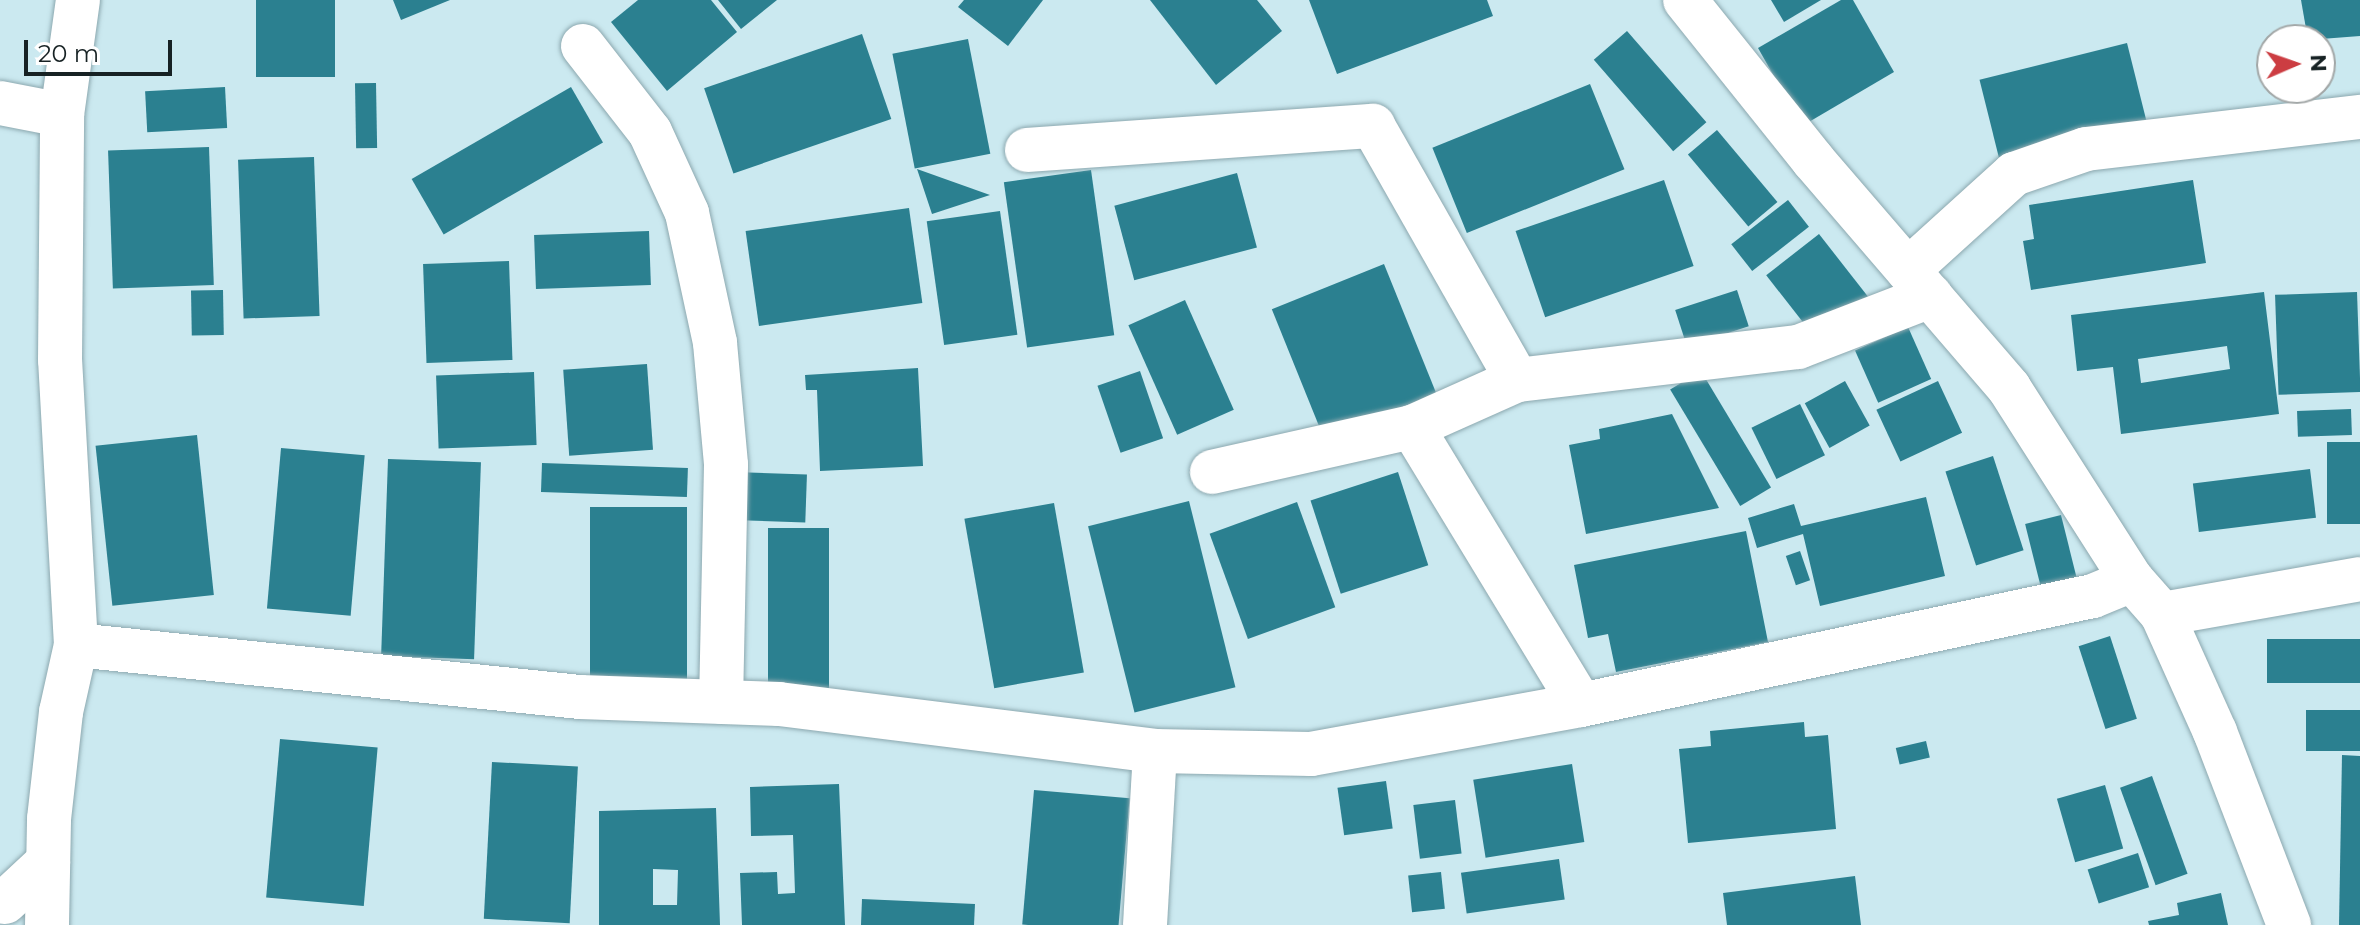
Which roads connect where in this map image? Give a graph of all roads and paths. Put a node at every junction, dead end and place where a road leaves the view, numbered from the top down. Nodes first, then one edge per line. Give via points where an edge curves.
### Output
1 (78, 0) edge
2 (1685, 0) edge
3 (583, 46) dead end
4 (0, 103) edge
5 (62, 115) junction
6 (2360, 117) edge
7 (1027, 150) dead end
8 (1919, 283) junction
9 (1517, 380) junction
10 (1412, 427) junction
11 (1212, 472) dead end
12 (2360, 579) edge
13 (2132, 580) junction
14 (2162, 614) junction
15 (76, 645) junction
16 (721, 702) junction
17 (1581, 705) junction
18 (1155, 751) junction
19 (48, 862) junction
20 (15, 910) edge
21 (47, 925) edge
22 (1145, 925) edge
23 (2289, 925) edge

1 - 5 street
2 - 8 street
3 - 16 street via 650,132 687,213 703,285 715,343 726,465
4 - 5 street
5 - 15 street via 60,360
6 - 8 street via 2086,149 2014,174
7 - 9 street via 1373,126
8 - 9 street via 1798,347
8 - 13 street via 2009,388
9 - 10 street
10 - 11 street
10 - 17 street
12 - 14 street
13 - 14 street
13 - 17 street via 2093,596
14 - 23 street via 2215,732
15 - 16 street via 580,697
15 - 19 street via 61,712
16 - 18 street via 779,704
17 - 18 street via 1311,754
18 - 22 street
19 - 20 street
19 - 21 street

